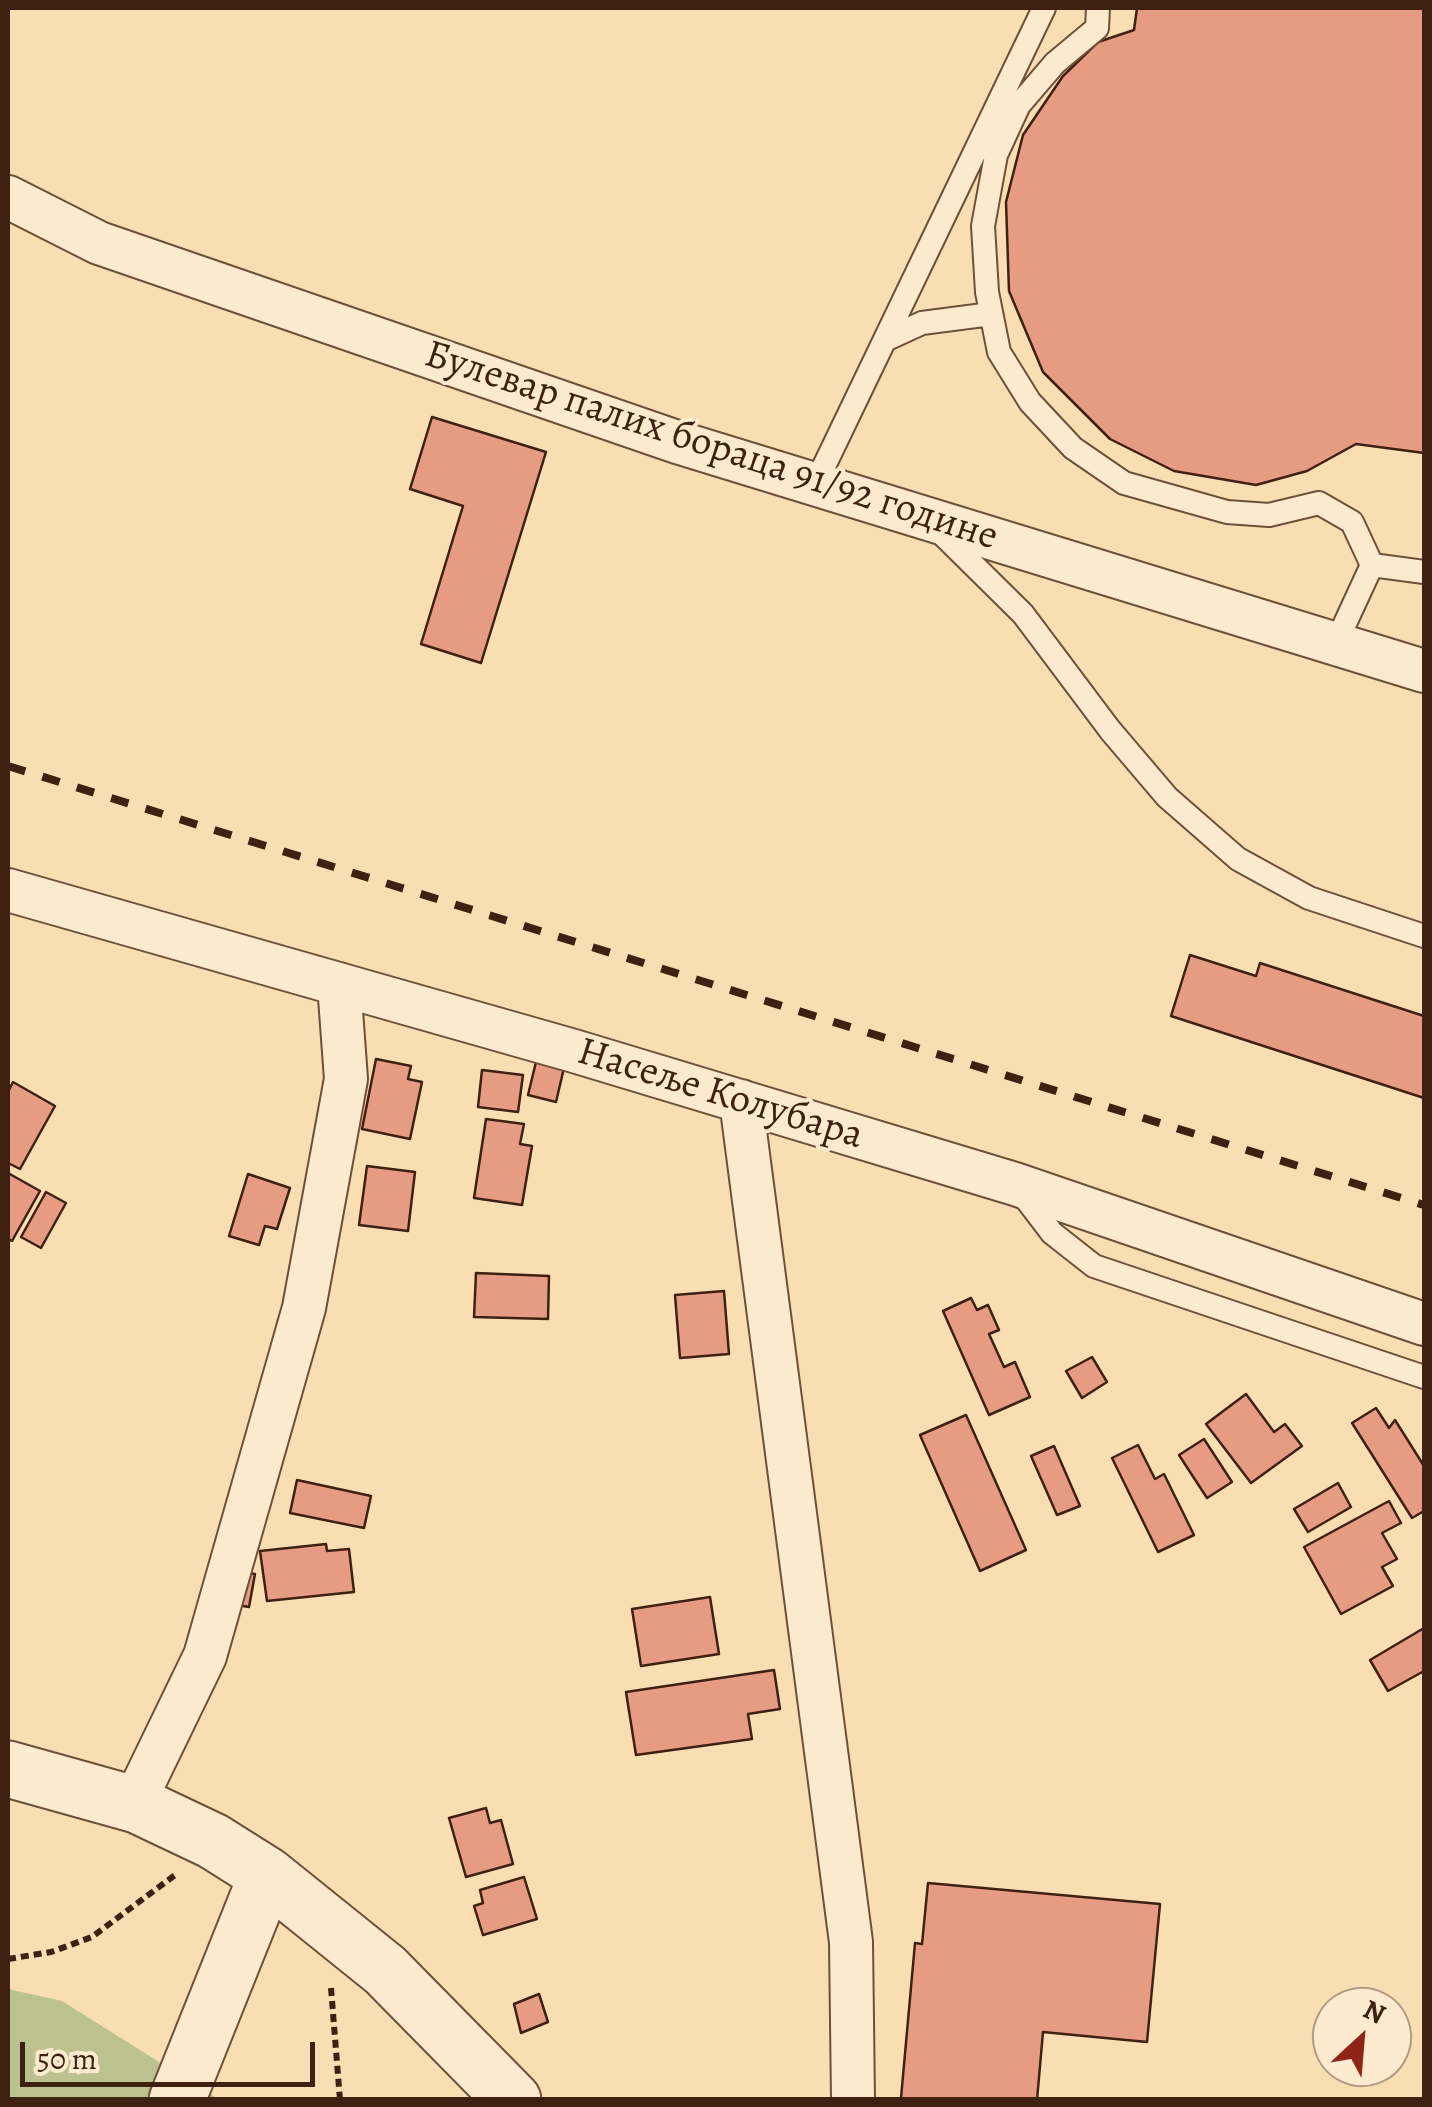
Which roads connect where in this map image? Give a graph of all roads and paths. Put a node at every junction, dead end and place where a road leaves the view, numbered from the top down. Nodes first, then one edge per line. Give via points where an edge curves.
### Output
1 (1044, 8) edge
2 (1098, 8) edge
3 (8, 197) edge
4 (991, 314) junction
5 (884, 340) junction
6 (816, 485) junction
7 (926, 519) junction
8 (1372, 565) junction
9 (1424, 572) edge
10 (1336, 644) junction
11 (1424, 671) edge
12 (8, 890) edge
13 (1424, 936) edge
14 (339, 984) junction
15 (741, 1102) junction
16 (1015, 1184) junction
17 (1424, 1324) edge
18 (1424, 1377) edge
19 (8, 1769) edge
20 (137, 1805) junction
21 (213, 1840) junction
22 (268, 1875) junction
23 (325, 1922) junction
24 (8, 1959) edge
25 (177, 2100) edge
26 (340, 2100) edge
27 (513, 2100) edge
28 (853, 2100) edge

1 - 5 lane
2 - 4 lane via 1097,28 1055,62 1019,105 996,155 983,226
3 - 6 street, Булевар палих бораца 91/92 године via 99,243
4 - 5 lane via 922,324
4 - 8 lane via 999,352 1030,402 1073,448 1124,483 1227,512 1269,515 1320,503 1352,522
5 - 6 lane
6 - 7 street, Булевар палих бораца 91/92 године
7 - 10 street, Булевар палих бораца 91/92 године
7 - 13 lane via 1023,614 1167,797 1238,859 1309,898
8 - 9 lane
8 - 10 lane
10 - 11 street, Булевар палих бораца 91/92 године
12 - 14 street, Насеље Колубара
14 - 15 street, Насеље Колубара
14 - 20 street via 346,1079 304,1308 205,1656
15 - 16 street, Насеље Колубара
15 - 28 street via 851,1942
16 - 17 street, Насеље Колубара
16 - 18 lane via 1052,1233 1094,1266
19 - 20 street
20 - 21 street
21 - 22 street
21 - 24 path via 92,1937
22 - 23 street
22 - 25 street
23 - 26 path
23 - 27 street via 385,1970

